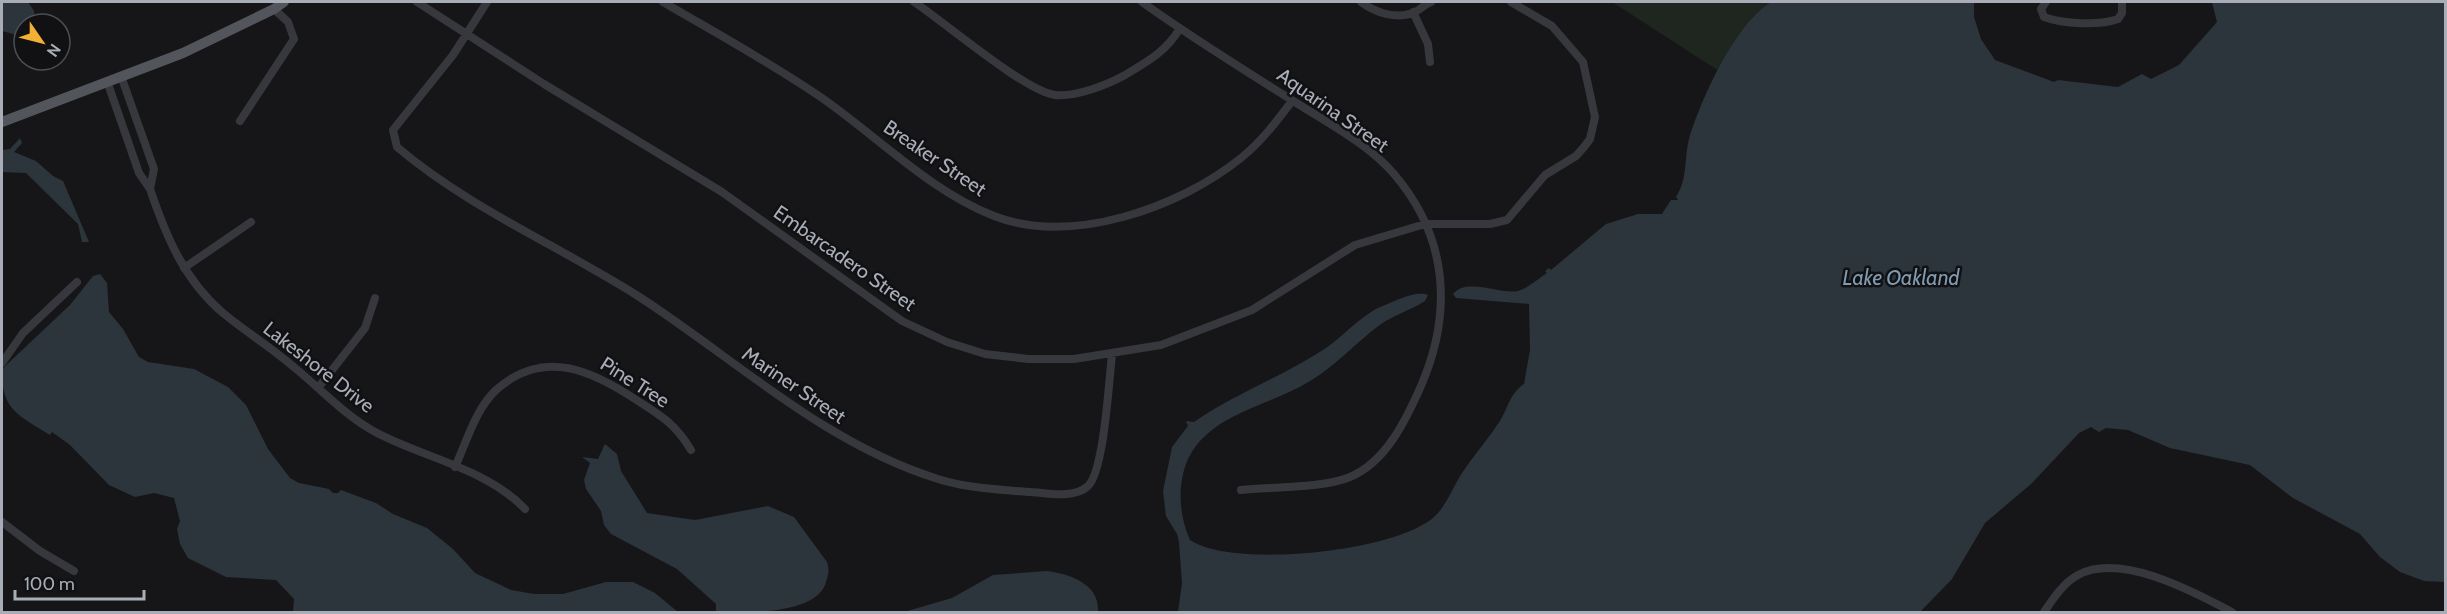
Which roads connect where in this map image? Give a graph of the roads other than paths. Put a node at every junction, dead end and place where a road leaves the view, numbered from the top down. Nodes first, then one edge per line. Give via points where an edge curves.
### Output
1 (284, 2) edge
2 (417, 2) edge
3 (487, 2) edge
4 (663, 2) edge
5 (914, 2) edge
6 (1142, 2) edge
7 (1361, 2) edge
8 (1431, 2) edge
9 (1511, 2) edge
10 (2046, 2) edge
11 (2122, 2) edge
12 (274, 9) junction
13 (1413, 12) junction
14 (1180, 28) junction
15 (466, 33) junction
16 (1430, 62) dead end
17 (121, 76) junction
18 (106, 81) junction
19 (1292, 101) junction
20 (240, 121) dead end
21 (2, 122) edge
22 (150, 189) junction
23 (251, 222) dead end
24 (1425, 224) junction
25 (184, 268) junction
26 (77, 282) dead end
27 (375, 298) dead end
28 (1112, 355) junction
29 (2, 363) edge
30 (318, 388) junction
31 (691, 450) dead end
32 (455, 467) junction
33 (1241, 490) dead end
34 (525, 509) dead end
35 (2, 522) edge
36 (74, 571) dead end
37 (2044, 612) edge
38 (2232, 612) edge

1 - 12 main road
2 - 15 street, Embarcadero Street
3 - 15 street
4 - 19 street, Breaker Street via 822,99 965,203 1022,224 1081,226 1152,207 1186,192 1241,158
5 - 14 street via 1028,84 1057,95 1116,80 1153,58
6 - 14 street, Aquarina Street
7 - 13 street via 1387,14
8 - 13 street
9 - 24 street, Embarcadero Street via 1552,26 1583,62 1595,117 1590,139 1576,156 1545,175 1507,220 1490,224
10 - 11 street via 2041,9 2052,20 2095,22 2118,19
12 - 17 main road
12 - 20 street via 288,22 294,39
13 - 16 street via 1428,44
14 - 19 street, Aquarina Street
15 - 28 street, Embarcadero Street via 722,192 902,321 947,342 986,354 1028,359
15 - 28 street, Mariner Street via 393,130 397,147 480,204 639,297 849,442 939,480 1014,491 1076,494 1089,486 1099,463
17 - 18 main road
17 - 22 street, Lakeshore Drive via 154,169
18 - 21 main road
18 - 22 street, Lakeshore Drive via 139,173
19 - 24 street, Aquarina Street via 1371,153 1392,172
22 - 25 street, Lakeshore Drive
23 - 25 street
24 - 28 street, Embarcadero Street via 1355,245 1252,310 1161,345
24 - 33 street, Aquarina Street via 1441,282 1442,321 1434,355 1389,447 1365,468 1336,482
25 - 30 street, Lakeshore Drive via 222,312
26 - 29 street via 23,333
27 - 30 street via 365,328
30 - 32 street, Lakeshore Drive via 350,417 377,433
31 - 32 street, Pine Tree via 679,430 582,369 536,369 496,390 478,415
32 - 34 street, Lakeshore Drive via 500,488
35 - 36 street
37 - 38 street via 2078,575 2114,568 2139,572 2199,594

